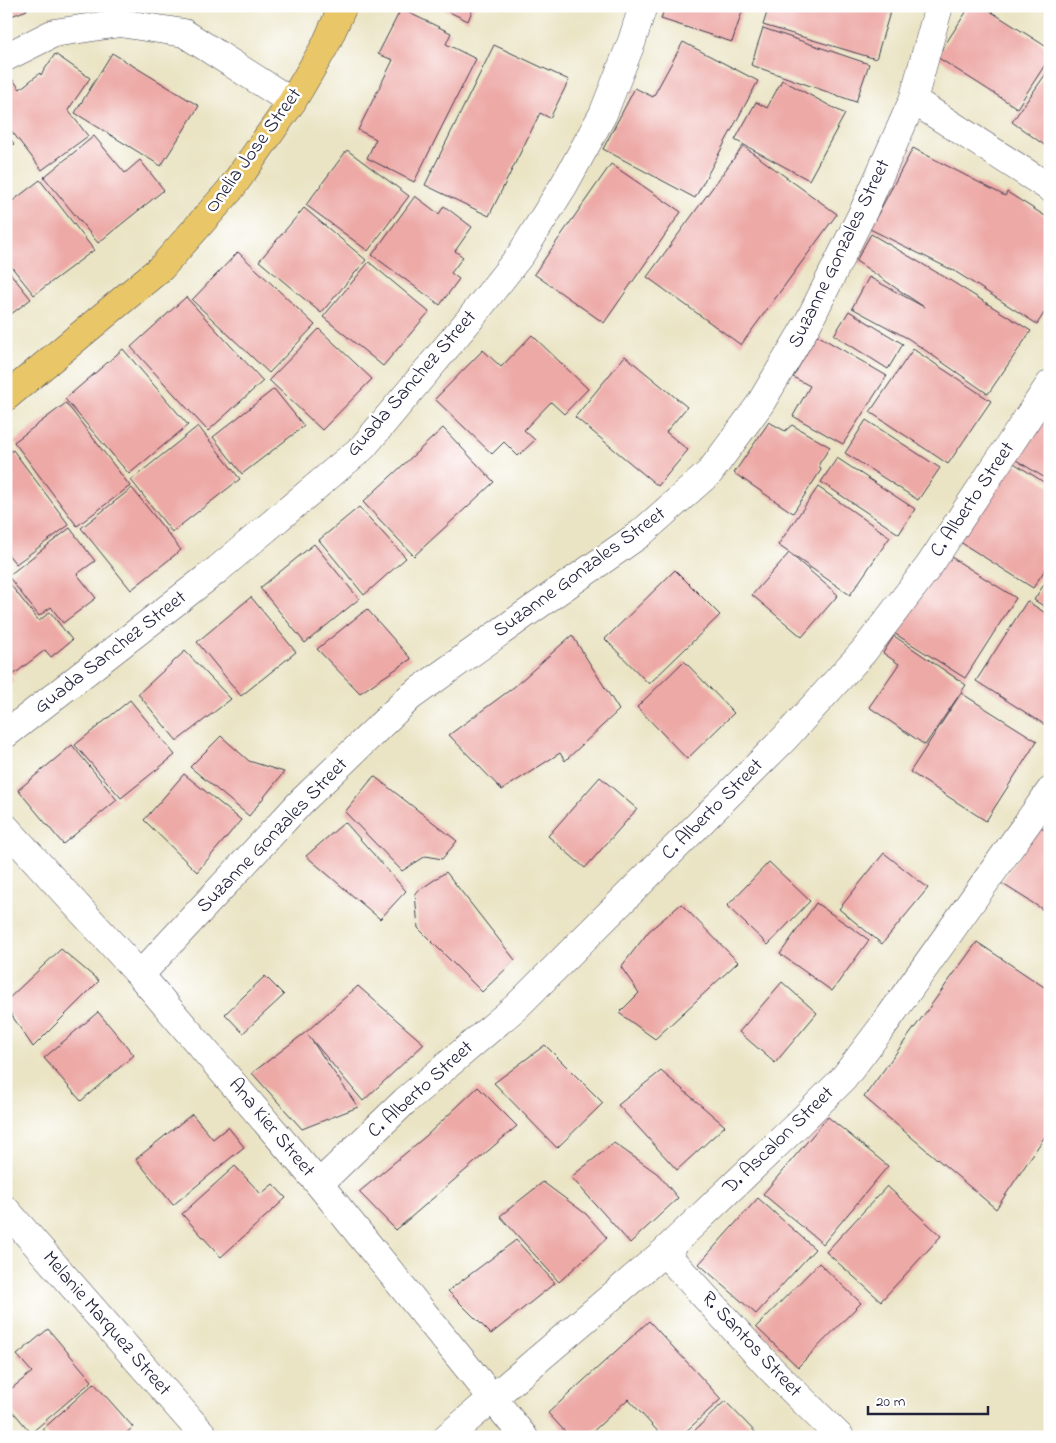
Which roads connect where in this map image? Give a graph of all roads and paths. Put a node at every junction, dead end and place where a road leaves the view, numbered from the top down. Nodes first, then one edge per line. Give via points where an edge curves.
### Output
1 (343, 6) edge
2 (643, 6) edge
3 (939, 6) edge
4 (6, 57) edge
5 (913, 100) junction
6 (292, 102) junction
7 (1050, 188) edge
8 (1050, 384) edge
9 (6, 397) edge
10 (6, 734) edge
11 (1050, 791) edge
12 (6, 828) edge
13 (140, 975) junction
14 (319, 1184) junction
15 (6, 1210) edge
16 (664, 1252) junction
17 (492, 1397) junction
18 (205, 1437) edge
19 (448, 1437) edge
20 (524, 1437) edge
21 (840, 1437) edge

1 - 6 main road, Onelia Jose Street via 325,46
2 - 10 street, Guada Sanchez Street via 603,114 521,254 363,447 217,570
3 - 5 street, Suzanne Gonzales Street
4 - 6 street via 54,32 120,23 184,32
5 - 7 street
5 - 13 street, Suzanne Gonzales Street via 864,210 808,323 760,404 710,472 640,534 410,697 301,802
6 - 9 main road, Onelia Jose Street via 230,190 162,267
8 - 14 street, C. Alberto Street via 929,566 864,651 784,739 516,1007 405,1100
11 - 16 street, D. Ascalon Street via 843,1079
12 - 13 street, Ana Kier Street
13 - 14 street, Ana Kier Street
14 - 17 street, Ana Kier Street
15 - 18 street, Melanie Marquez Street
16 - 17 street, D. Ascalon Street
16 - 21 street, R. Santos Street via 771,1369
17 - 19 street, D. Ascalon Street
17 - 20 street, Ana Kier Street

